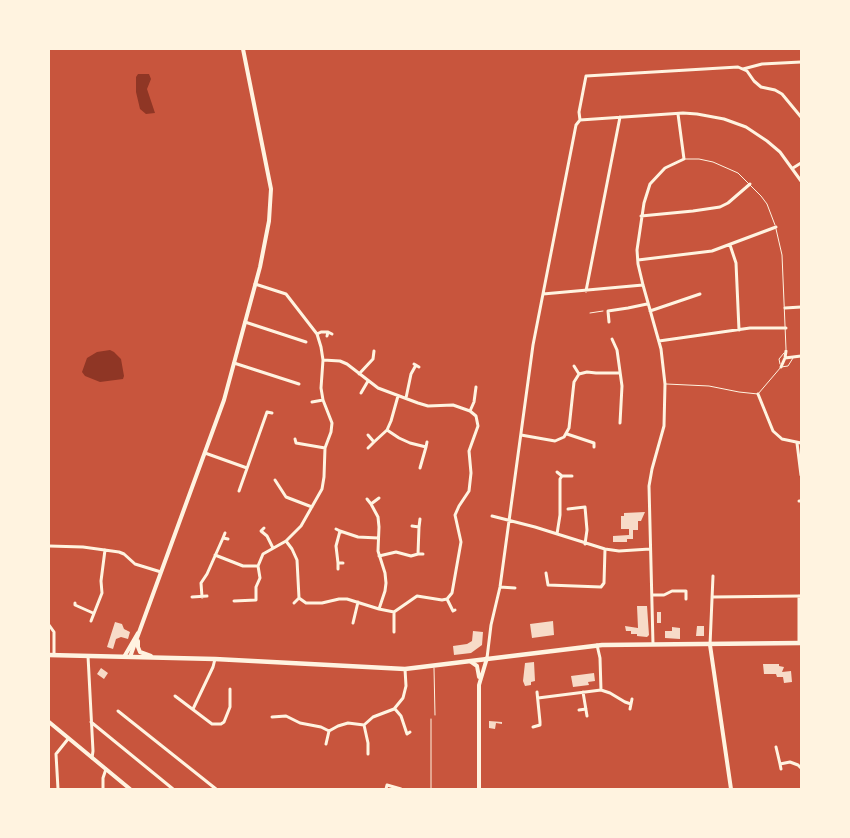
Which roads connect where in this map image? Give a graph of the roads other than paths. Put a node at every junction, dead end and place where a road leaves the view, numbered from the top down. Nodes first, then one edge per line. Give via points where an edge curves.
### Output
1 (243, 49) edge
2 (801, 62) edge
3 (744, 69) junction
4 (678, 114) junction
5 (620, 117) junction
6 (801, 117) edge
7 (580, 120) junction
8 (684, 159) junction
9 (801, 163) edge
10 (793, 168) junction
11 (801, 181) edge
12 (750, 184) junction
13 (641, 216) junction
14 (776, 227) junction
15 (730, 245) junction
16 (638, 260) junction
17 (255, 284) junction
18 (643, 285) junction
19 (586, 291) junction
20 (543, 294) junction
21 (700, 294) dead end
22 (647, 304) junction
23 (801, 307) edge
24 (785, 308) junction
25 (603, 311) joint
26 (608, 311) junction
27 (650, 312) junction
28 (590, 314) dead end
29 (245, 322) junction
30 (609, 322) dead end
31 (786, 328) junction
32 (739, 330) junction
33 (316, 334) junction
34 (329, 334) dead end
35 (612, 339) dead end
36 (659, 341) junction
37 (306, 342) dead end
38 (374, 351) dead end
39 (786, 351) junction
40 (801, 356) edge
41 (794, 357) junction
42 (786, 358) junction
43 (323, 360) junction
44 (234, 362) junction
45 (416, 365) dead end
46 (574, 366) dead end
47 (781, 367) junction
48 (620, 373) junction
49 (359, 374) junction
50 (580, 374) junction
51 (368, 382) junction
52 (299, 384) dead end
53 (665, 384) junction
54 (476, 386) dead end
55 (361, 393) dead end
56 (758, 394) junction
57 (398, 396) junction
58 (406, 398) junction
59 (323, 400) junction
60 (312, 402) dead end
61 (470, 411) junction
62 (272, 413) dead end
63 (620, 423) dead end
64 (387, 430) junction
65 (567, 434) junction
66 (521, 435) junction
67 (368, 436) dead end
68 (374, 442) junction
69 (427, 442) dead end
70 (296, 443) dead end
71 (799, 443) edge
72 (595, 444) dead end
73 (426, 447) junction
74 (325, 448) junction
75 (368, 448) dead end
76 (205, 453) junction
77 (247, 468) junction
78 (420, 468) dead end
79 (557, 472) dead end
80 (801, 475) edge
81 (562, 476) junction
82 (572, 476) dead end
83 (275, 480) dead end
84 (239, 491) dead end
85 (379, 498) dead end
86 (367, 499) dead end
87 (371, 504) junction
88 (312, 507) junction
89 (568, 509) dead end
90 (492, 516) dead end
91 (420, 519) dead end
92 (509, 520) junction
93 (412, 526) dead end
94 (419, 527) junction
95 (261, 531) dead end
96 (225, 533) dead end
97 (557, 534) junction
98 (223, 538) junction
99 (378, 538) junction
100 (228, 539) dead end
101 (286, 541) junction
102 (585, 544) junction
103 (49, 546) edge
104 (273, 548) junction
105 (605, 549) junction
106 (650, 549) junction
107 (106, 550) junction
108 (418, 554) junction
109 (423, 554) dead end
110 (215, 555) junction
111 (379, 556) junction
112 (338, 563) junction
113 (343, 563) dead end
114 (258, 566) junction
115 (338, 569) dead end
116 (161, 572) junction
117 (546, 573) dead end
118 (713, 576) dead end
119 (548, 585) junction
120 (500, 587) junction
121 (515, 588) dead end
122 (548, 591) dead end
123 (686, 591) junction
124 (691, 591) dead end
125 (652, 595) junction
126 (207, 596) dead end
127 (800, 596) edge
128 (202, 597) junction
129 (712, 597) junction
130 (192, 598) dead end
131 (300, 598) junction
132 (447, 599) junction
133 (686, 600) dead end
134 (234, 601) dead end
135 (358, 602) junction
136 (294, 603) dead end
137 (74, 605) dead end
138 (378, 609) junction
139 (452, 611) dead end
140 (394, 612) junction
141 (93, 613) junction
142 (91, 621) dead end
143 (352, 623) dead end
144 (49, 625) edge
145 (51, 629) edge
146 (140, 629) junction
147 (394, 632) dead end
148 (800, 643) edge
149 (653, 644) junction
150 (710, 645) junction
151 (597, 646) junction
152 (51, 655) edge
153 (88, 656) junction
154 (124, 657) junction
155 (130, 657) junction
156 (157, 658) junction
157 (487, 658) junction
158 (215, 659) junction
159 (470, 660) junction
160 (434, 666) junction
161 (405, 668) junction
162 (479, 685) junction
163 (230, 689) dead end
164 (601, 690) junction
165 (537, 692) dead end
166 (583, 692) junction
167 (175, 696) dead end
168 (538, 698) junction
169 (632, 698) dead end
170 (193, 709) junction
171 (394, 709) junction
172 (586, 709) junction
173 (579, 710) dead end
174 (118, 711) dead end
175 (435, 715) dead end
176 (587, 716) dead end
177 (272, 717) dead end
178 (431, 719) dead end
179 (49, 722) edge
180 (91, 722) junction
181 (364, 725) junction
182 (533, 727) dead end
183 (329, 731) junction
184 (408, 734) dead end
185 (68, 739) junction
186 (326, 744) dead end
187 (776, 747) dead end
188 (368, 754) dead end
189 (92, 758) junction
190 (780, 764) junction
191 (801, 768) edge
192 (106, 769) junction
193 (781, 769) dead end
194 (211, 785) junction
195 (387, 787) edge
196 (58, 789) edge
197 (99, 789) edge
198 (103, 789) edge
199 (130, 789) edge
200 (173, 789) edge
201 (208, 789) edge
202 (216, 789) edge
203 (401, 789) edge
204 (431, 789) edge
205 (479, 789) edge
206 (731, 789) edge

1 - 17 main road via 271,189 269,221
2 - 3 street via 762,64
3 - 6 street via 761,87 779,91 785,96
3 - 7 street via 734,66 586,76
4 - 5 street
4 - 8 street
4 - 10 street via 717,117 746,127 774,146
5 - 7 street
5 - 19 street
7 - 20 street via 576,125
8 - 12 lane via 720,164
8 - 13 street via 665,168 654,178 646,192
9 - 10 street
10 - 11 street
12 - 13 street via 720,207
12 - 14 lane via 767,204
13 - 16 street
14 - 15 street
14 - 24 lane via 782,255
15 - 16 street via 700,253
15 - 32 street via 736,263
16 - 18 street
17 - 29 main road
17 - 33 street via 286,294
18 - 19 street
18 - 22 street
19 - 20 street
20 - 66 street
21 - 27 street
22 - 26 street
22 - 27 street
23 - 24 street
24 - 31 lane
25 - 26 street
25 - 28 lane
26 - 30 street
27 - 36 street
29 - 37 street
29 - 44 main road
31 - 32 street
31 - 39 lane
32 - 36 street
33 - 34 street
33 - 43 street
35 - 48 street
36 - 53 street
38 - 49 street via 373,359
39 - 42 street
39 - 47 lane via 779,359
40 - 41 street
41 - 42 street
41 - 47 lane via 788,366
42 - 47 street
43 - 49 street via 344,363
43 - 59 street
44 - 52 street
44 - 76 main road
45 - 58 street
46 - 50 street
47 - 56 lane
48 - 50 street
48 - 63 street
49 - 51 street
50 - 65 street via 574,382
51 - 55 street
51 - 57 street
53 - 56 lane via 709,386
53 - 106 street via 664,426 649,486
54 - 61 street
56 - 71 street via 772,431 782,439
57 - 58 street
57 - 64 street
58 - 61 street via 428,406 453,404
59 - 60 street
59 - 74 street via 332,423
61 - 132 street via 476,416 478,426 469,451 469,491 455,515 461,542 452,593
62 - 77 street via 267,412
64 - 68 street
64 - 73 street via 404,441
65 - 66 street via 555,441
65 - 72 street
66 - 92 street
67 - 68 street
68 - 75 street
69 - 73 street
70 - 74 street
71 - 80 street
73 - 78 street
74 - 88 street via 323,485
76 - 77 street
76 - 116 main road
77 - 84 street
79 - 81 street
81 - 82 street
81 - 97 street
83 - 88 street via 286,497
85 - 87 street
86 - 87 street
87 - 99 street via 378,517
88 - 101 street via 301,526
89 - 102 street via 585,508
90 - 92 street
91 - 94 street
92 - 97 street
92 - 120 street
93 - 94 street
94 - 108 street
95 - 104 street
96 - 98 street
97 - 102 street
98 - 100 street
98 - 110 street
99 - 111 street
99 - 112 street via 358,537 338,530
101 - 104 street
101 - 131 street via 297,560
102 - 105 street
103 - 107 street
104 - 114 street via 263,554
105 - 106 street
105 - 119 street via 604,583 601,587
106 - 125 street
107 - 116 street via 122,552 135,564
107 - 141 street via 102,593
108 - 109 street
108 - 111 street via 411,556 393,552
110 - 114 street via 243,566
110 - 128 street via 201,583
111 - 138 street via 386,583
112 - 113 street
112 - 115 street
114 - 134 street via 260,578 256,600
116 - 146 main road
117 - 119 street
118 - 129 street
119 - 122 street
120 - 121 street
120 - 157 street
123 - 124 street
123 - 125 street
123 - 133 street
125 - 149 street
126 - 128 street
127 - 129 street
127 - 148 street
128 - 130 street
129 - 150 street
131 - 135 street via 309,604 342,598
131 - 136 street
132 - 139 street
132 - 140 street via 416,596
135 - 138 street
135 - 143 street
137 - 141 street
138 - 140 street
140 - 147 street
141 - 142 street
144 - 145 street
145 - 152 street via 54,632
146 - 154 main road
146 - 155 main road
146 - 156 main road via 139,651
148 - 150 main road
149 - 150 main road
149 - 151 main road
150 - 206 main road
151 - 157 main road
151 - 164 street
152 - 153 main road
153 - 154 main road
153 - 180 street
154 - 155 main road
155 - 156 main road
156 - 158 main road
157 - 159 main road
157 - 162 main road
158 - 161 main road
158 - 170 street
159 - 160 main road
159 - 162 main road via 478,669
160 - 161 main road
160 - 175 lane
161 - 171 street via 406,692
162 - 205 main road
163 - 170 street via 230,707 221,724 212,724
164 - 166 street
164 - 169 street via 631,706
165 - 168 street
166 - 168 street
166 - 172 street
167 - 170 street
168 - 182 street via 540,725
171 - 181 street
171 - 184 street via 401,716
172 - 173 street
172 - 176 street
174 - 194 street
177 - 183 street via 286,716
178 - 204 lane
179 - 185 main road
180 - 189 street
180 - 200 street
181 - 183 street via 348,723
181 - 188 street
183 - 186 street
185 - 189 main road
185 - 196 street via 56,754
187 - 190 street
189 - 192 main road
190 - 191 street via 790,762
190 - 193 street
192 - 198 street
192 - 199 main road
194 - 201 street
194 - 202 street
195 - 203 street
197 - 198 street

